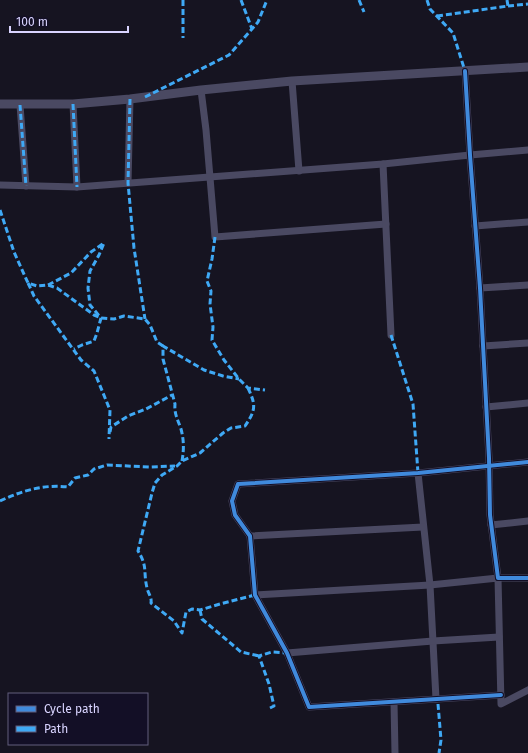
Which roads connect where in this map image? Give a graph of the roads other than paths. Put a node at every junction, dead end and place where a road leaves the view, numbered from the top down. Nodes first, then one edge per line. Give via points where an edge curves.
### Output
1 (528, 67) edge
2 (465, 72) junction
3 (292, 81) junction
4 (201, 90) junction
5 (130, 100) junction
6 (0, 104) edge
7 (73, 104) junction
8 (20, 105) junction
9 (528, 150) edge
10 (470, 155) junction
11 (383, 164) junction
12 (299, 171) junction
13 (209, 177) junction
14 (128, 184) junction
15 (0, 185) edge
16 (26, 186) junction
17 (77, 187) junction
18 (528, 222) edge
19 (386, 224) junction
20 (475, 226) junction
21 (528, 285) edge
22 (480, 288) junction
23 (391, 335) dead end
24 (528, 343) edge
25 (483, 346) junction
26 (528, 403) edge
27 (486, 407) junction
28 (528, 462) edge
29 (489, 466) junction
30 (418, 473) junction
31 (528, 521) edge
32 (491, 525) junction
33 (423, 527) junction
34 (250, 536) junction
35 (498, 578) junction
36 (528, 578) edge
37 (430, 585) junction
38 (255, 596) junction
39 (499, 637) junction
40 (433, 641) junction
41 (288, 653) junction
42 (528, 690) edge
43 (501, 695) junction
44 (436, 699) junction
45 (394, 702) junction
46 (395, 753) edge

1 - 2 street
2 - 3 street
2 - 10 street
3 - 4 street
3 - 12 street
4 - 5 street
4 - 13 street
5 - 7 street
5 - 14 street
6 - 8 street
7 - 8 street
7 - 17 street
8 - 16 street
9 - 10 street
10 - 11 street
10 - 20 street
11 - 12 street
11 - 19 street
12 - 13 street
13 - 14 street
13 - 19 street via 215,237
14 - 17 street
15 - 16 street
16 - 17 street
18 - 20 street
19 - 23 street
20 - 22 street
21 - 22 street
22 - 25 street
24 - 25 street
25 - 27 street
26 - 27 street
27 - 29 street
28 - 29 street
29 - 30 street
29 - 32 street
30 - 33 street
30 - 34 street via 238,484 232,501 235,515
31 - 32 street
32 - 35 street
33 - 34 street
33 - 37 street
34 - 38 street
35 - 36 street
35 - 37 street
35 - 39 street
37 - 38 street
37 - 40 street
38 - 41 street
39 - 40 street
39 - 43 street
40 - 41 street
40 - 44 street
41 - 45 street via 309,707
42 - 43 street via 501,704
43 - 44 street
44 - 45 street
45 - 46 street

